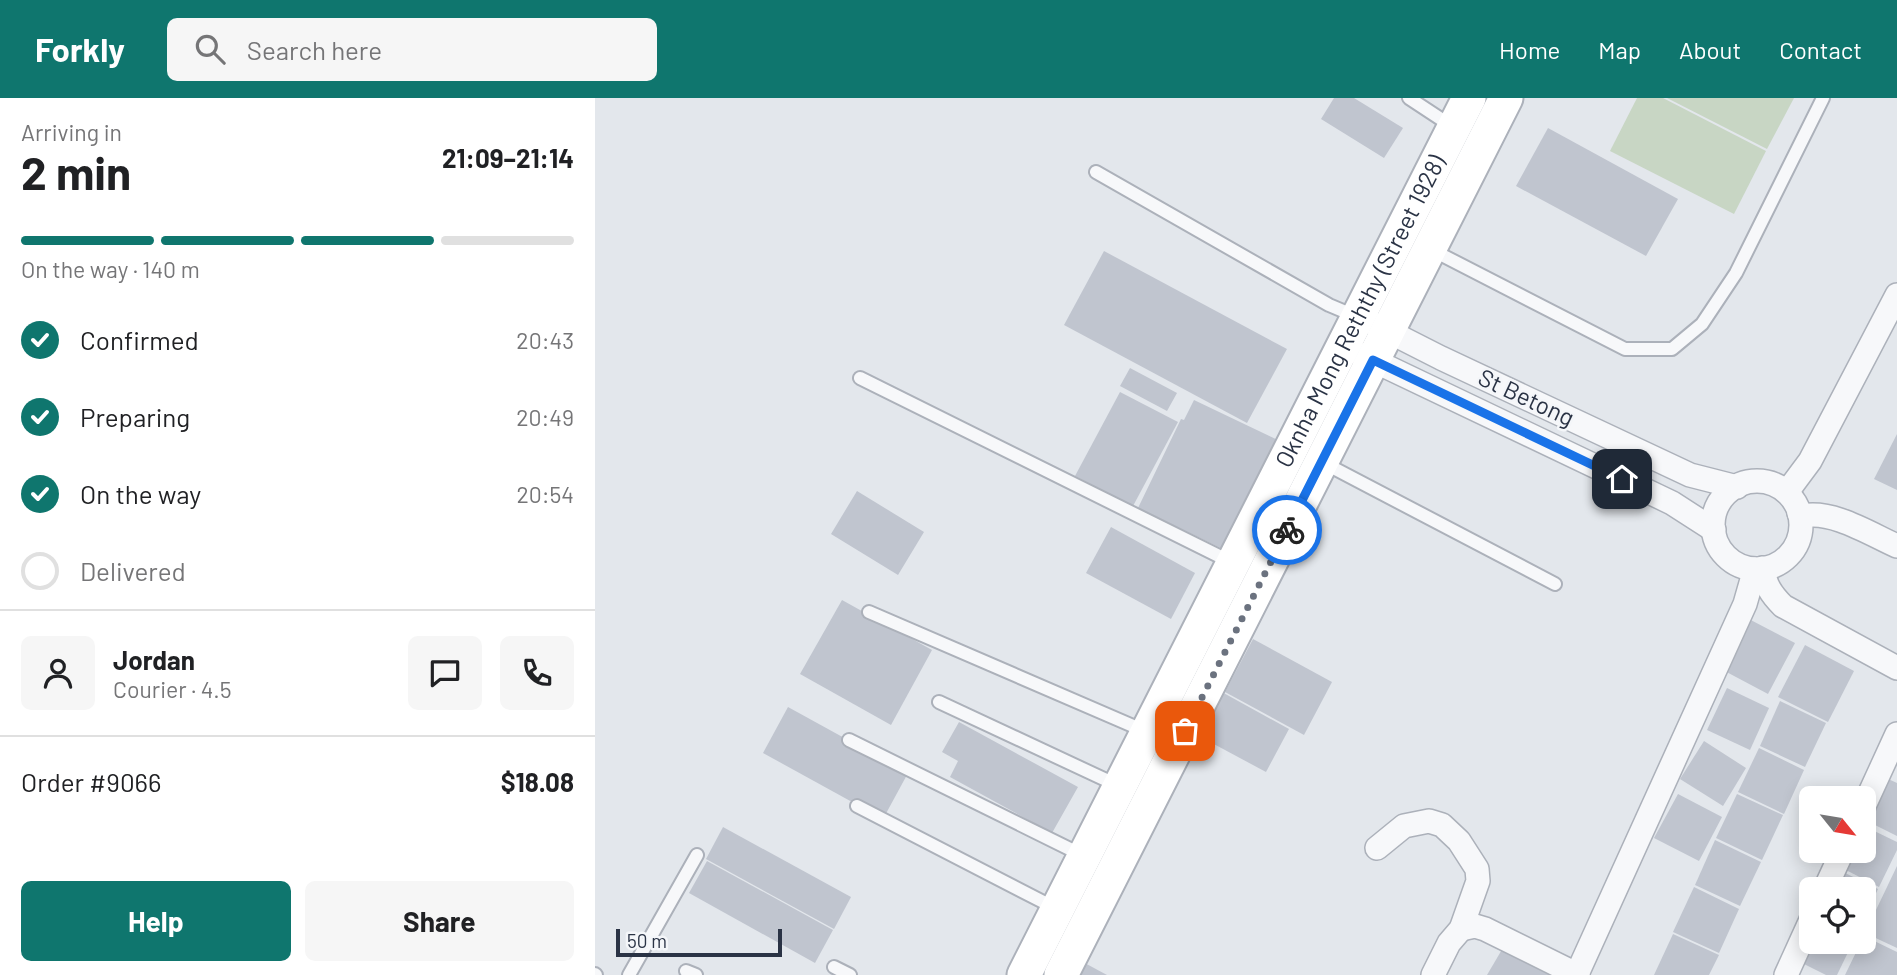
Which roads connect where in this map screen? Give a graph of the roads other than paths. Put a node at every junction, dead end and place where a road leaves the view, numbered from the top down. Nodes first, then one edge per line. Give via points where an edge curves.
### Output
1 (1409, 98) edge
2 (1469, 98) edge
3 (1506, 98) edge
4 (1823, 98) edge
5 (1454, 127) junction
6 (1096, 172) dead end
7 (1430, 249) junction
8 (1897, 295) edge
9 (1358, 317) junction
10 (1388, 331) junction
11 (1343, 346) junction
12 (1373, 360) junction
13 (860, 378) dead end
14 (1322, 462) junction
15 (1737, 487) junction
16 (1787, 492) junction
17 (1799, 513) junction
18 (1714, 530) junction
19 (1897, 547) edge
20 (1233, 563) junction
21 (1759, 569) junction
22 (1555, 584) dead end
23 (869, 612) dead end
24 (1897, 668) edge
25 (939, 702) dead end
26 (1147, 732) junction
27 (1897, 734) edge
28 (849, 740) dead end
29 (1120, 786) junction
30 (1873, 786) edge
31 (856, 806) dead end
32 (1377, 848) dead end
33 (697, 855) dead end
34 (1084, 856) junction
35 (1057, 910) junction
36 (1461, 929) junction
37 (1799, 946) edge
38 (834, 967) dead end
39 (629, 975) edge
40 (850, 975) edge
41 (1024, 975) edge
42 (1061, 975) edge
43 (1433, 975) edge
44 (1577, 975) edge
45 (1786, 975) edge

1 - 5 lane
2 - 5 main road, Oknha Mong Reththy (Street 1928)
3 - 7 main road, Oknha Mong Reththy (Street 1928)
4 - 7 lane via 1736,273 1702,324 1672,349 1625,349
5 - 9 main road, Oknha Mong Reththy (Street 1928)
6 - 9 lane
7 - 10 main road, Oknha Mong Reththy (Street 1928)
8 - 16 street via 1810,461
9 - 10 street, St Betong
9 - 11 main road, Oknha Mong Reththy (Street 1928)
10 - 12 main road, Oknha Mong Reththy (Street 1928)
10 - 15 street, St Betong via 1690,475
11 - 12 street, St Betong
11 - 20 main road, Oknha Mong Reththy (Street 1928)
12 - 14 main road, Oknha Mong Reththy (Street 1928)
12 - 18 street, St Betong via 1672,503
13 - 20 lane
14 - 22 lane
14 - 42 main road, Oknha Mong Reththy (Street 1928)
15 - 16 street via 1762,482
15 - 18 street via 1719,505
16 - 17 street
17 - 19 street via 1830,516
17 - 21 street via 1801,529 1791,552 1779,563
18 - 21 street via 1727,557
20 - 26 main road, Oknha Mong Reththy (Street 1928)
21 - 24 street via 1772,596 1783,606
21 - 44 street
23 - 26 lane
25 - 29 lane
26 - 29 main road, Oknha Mong Reththy (Street 1928)
27 - 30 street
28 - 34 lane
29 - 34 main road, Oknha Mong Reththy (Street 1928)
31 - 35 lane
32 - 36 street via 1404,826 1429,821 1442,825 1459,841 1478,869
33 - 39 lane
34 - 35 main road, Oknha Mong Reththy (Street 1928)
35 - 41 main road, Oknha Mong Reththy (Street 1928)
36 - 43 street
36 - 44 street via 1485,929
37 - 45 street
38 - 40 lane

